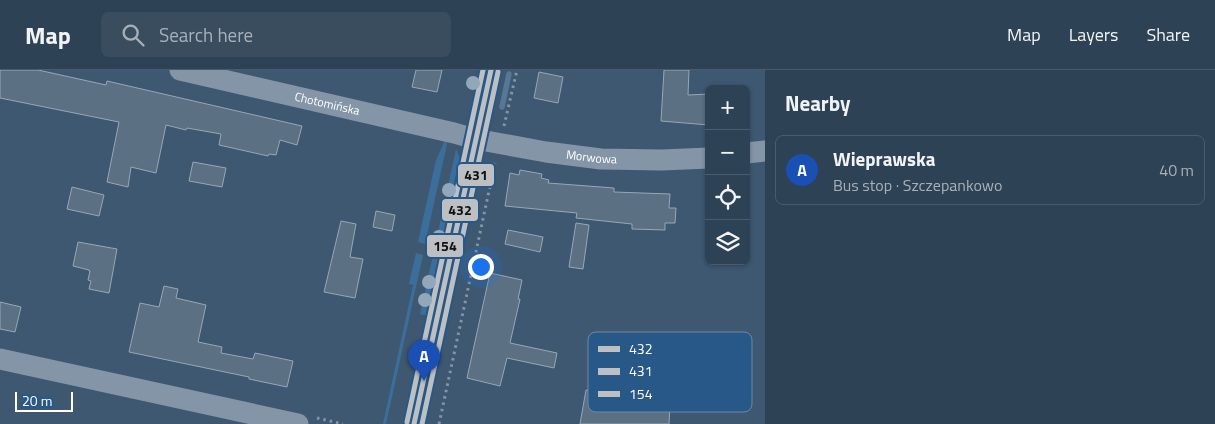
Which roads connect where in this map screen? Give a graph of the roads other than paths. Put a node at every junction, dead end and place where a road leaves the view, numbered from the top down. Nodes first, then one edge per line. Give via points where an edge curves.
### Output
1 (180, 70) edge
2 (491, 70) edge
3 (476, 139) junction
4 (765, 151) edge
5 (750, 153) edge
6 (705, 158) edge
7 (0, 359) edge
8 (298, 424) edge
9 (414, 424) edge

1 - 3 street, Chotomińska
2 - 3 street
3 - 6 street, Morwowa via 601,159
3 - 9 street
4 - 5 street
7 - 8 street

